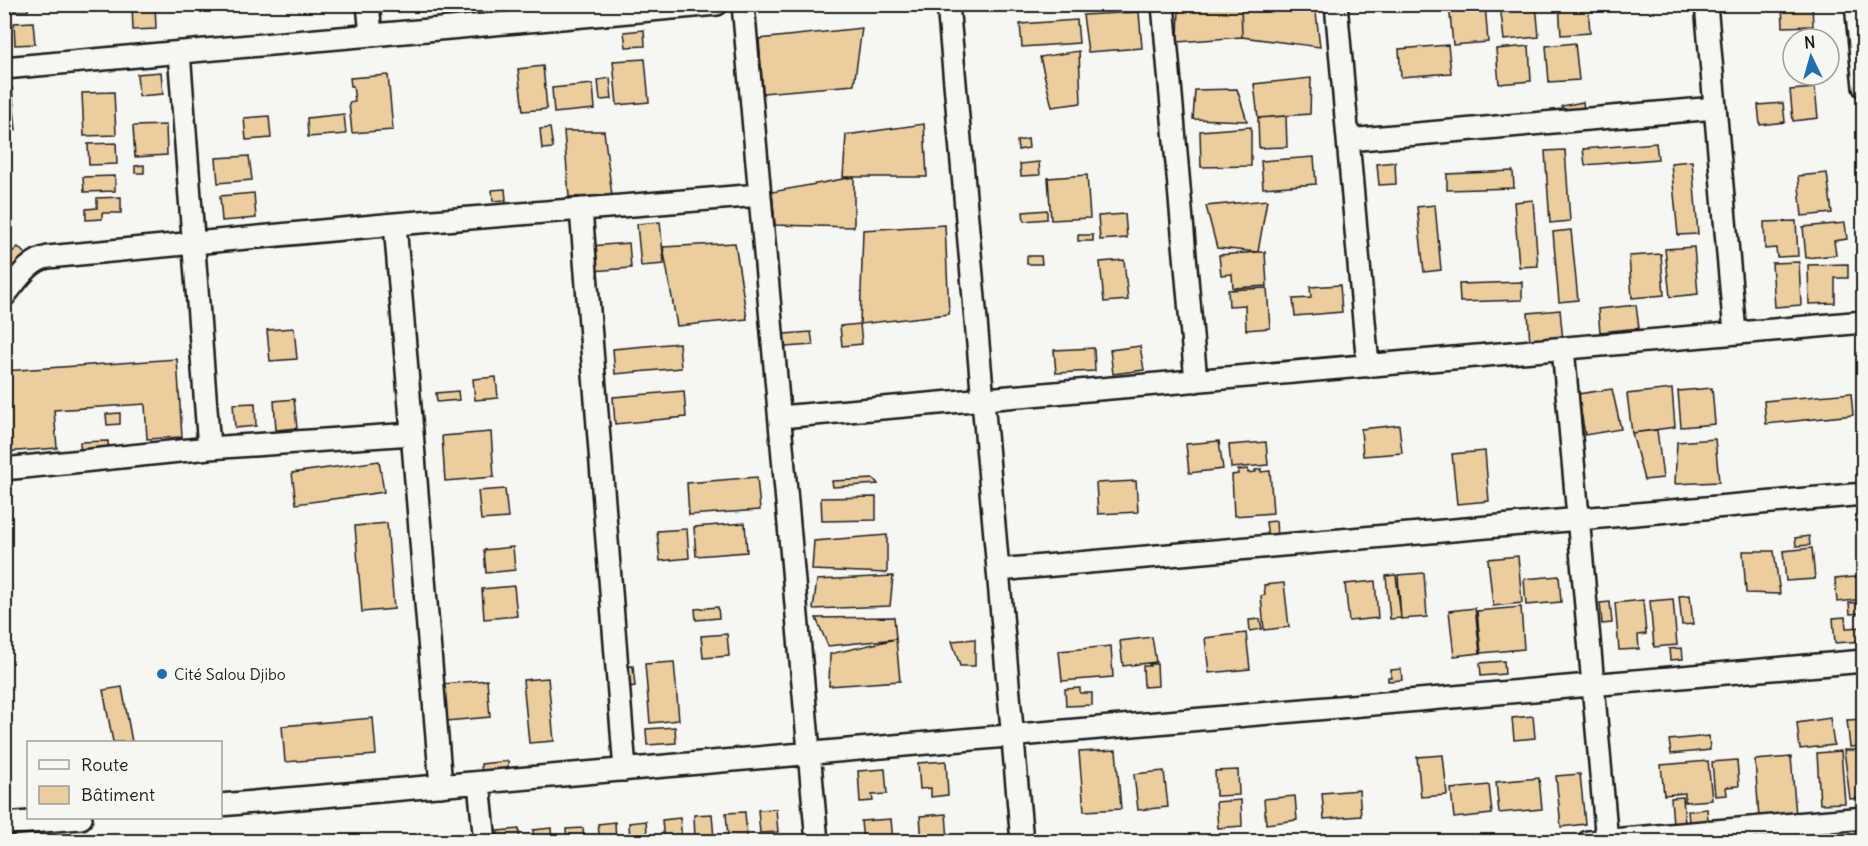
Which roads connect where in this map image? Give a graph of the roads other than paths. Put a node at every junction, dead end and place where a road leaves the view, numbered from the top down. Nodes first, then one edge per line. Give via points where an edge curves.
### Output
1 (368, 4) edge
2 (717, 4) edge
3 (743, 4) edge
4 (948, 4) edge
5 (1163, 4) edge
6 (1336, 4) edge
7 (1706, 4) edge
8 (1856, 4) edge
9 (371, 35) junction
10 (179, 52) junction
11 (4, 68) edge
12 (1863, 87) edge
13 (1715, 108) junction
14 (1348, 140) junction
15 (760, 195) junction
16 (581, 209) junction
17 (395, 224) junction
18 (194, 243) junction
19 (4, 296) edge
20 (1863, 322) edge
21 (1735, 333) junction
22 (1563, 348) junction
23 (1368, 366) junction
24 (1196, 381) junction
25 (983, 399) junction
26 (780, 417) junction
27 (412, 434) junction
28 (209, 448) junction
29 (4, 469) edge
30 (1863, 494) edge
31 (1578, 519) junction
32 (998, 570) junction
33 (1863, 661) edge
34 (1593, 685) junction
35 (1012, 736) junction
36 (809, 754) junction
37 (625, 770) junction
38 (479, 783) junction
39 (441, 786) junction
40 (222, 805) edge
41 (1863, 818) edge
42 (68, 819) edge
43 (4, 824) edge
44 (1762, 834) edge
45 (1601, 841) edge
46 (485, 842) edge
47 (817, 842) edge
48 (1022, 842) edge

1 - 9 street
2 - 9 street
3 - 15 street
4 - 25 street
5 - 24 street
6 - 14 street
7 - 13 street
8 - 12 street
9 - 10 street
10 - 11 street
10 - 18 street
13 - 14 street
13 - 21 street
14 - 23 street
15 - 16 street
15 - 26 street
16 - 17 street
16 - 37 street
17 - 18 street
17 - 27 street
18 - 19 street via 38,259
18 - 28 street
20 - 21 street
21 - 22 street
22 - 23 street
22 - 31 street
23 - 24 street
24 - 25 street
25 - 26 street
25 - 32 street
26 - 36 street
27 - 28 street
27 - 39 street
28 - 29 street
30 - 31 street
31 - 32 street
31 - 34 street
32 - 35 street
33 - 34 street
34 - 35 street
34 - 45 street
35 - 36 street
35 - 48 street
36 - 37 street
36 - 47 street
37 - 38 street
38 - 39 street
38 - 46 street
39 - 40 street
41 - 44 street
42 - 43 street
44 - 45 street

